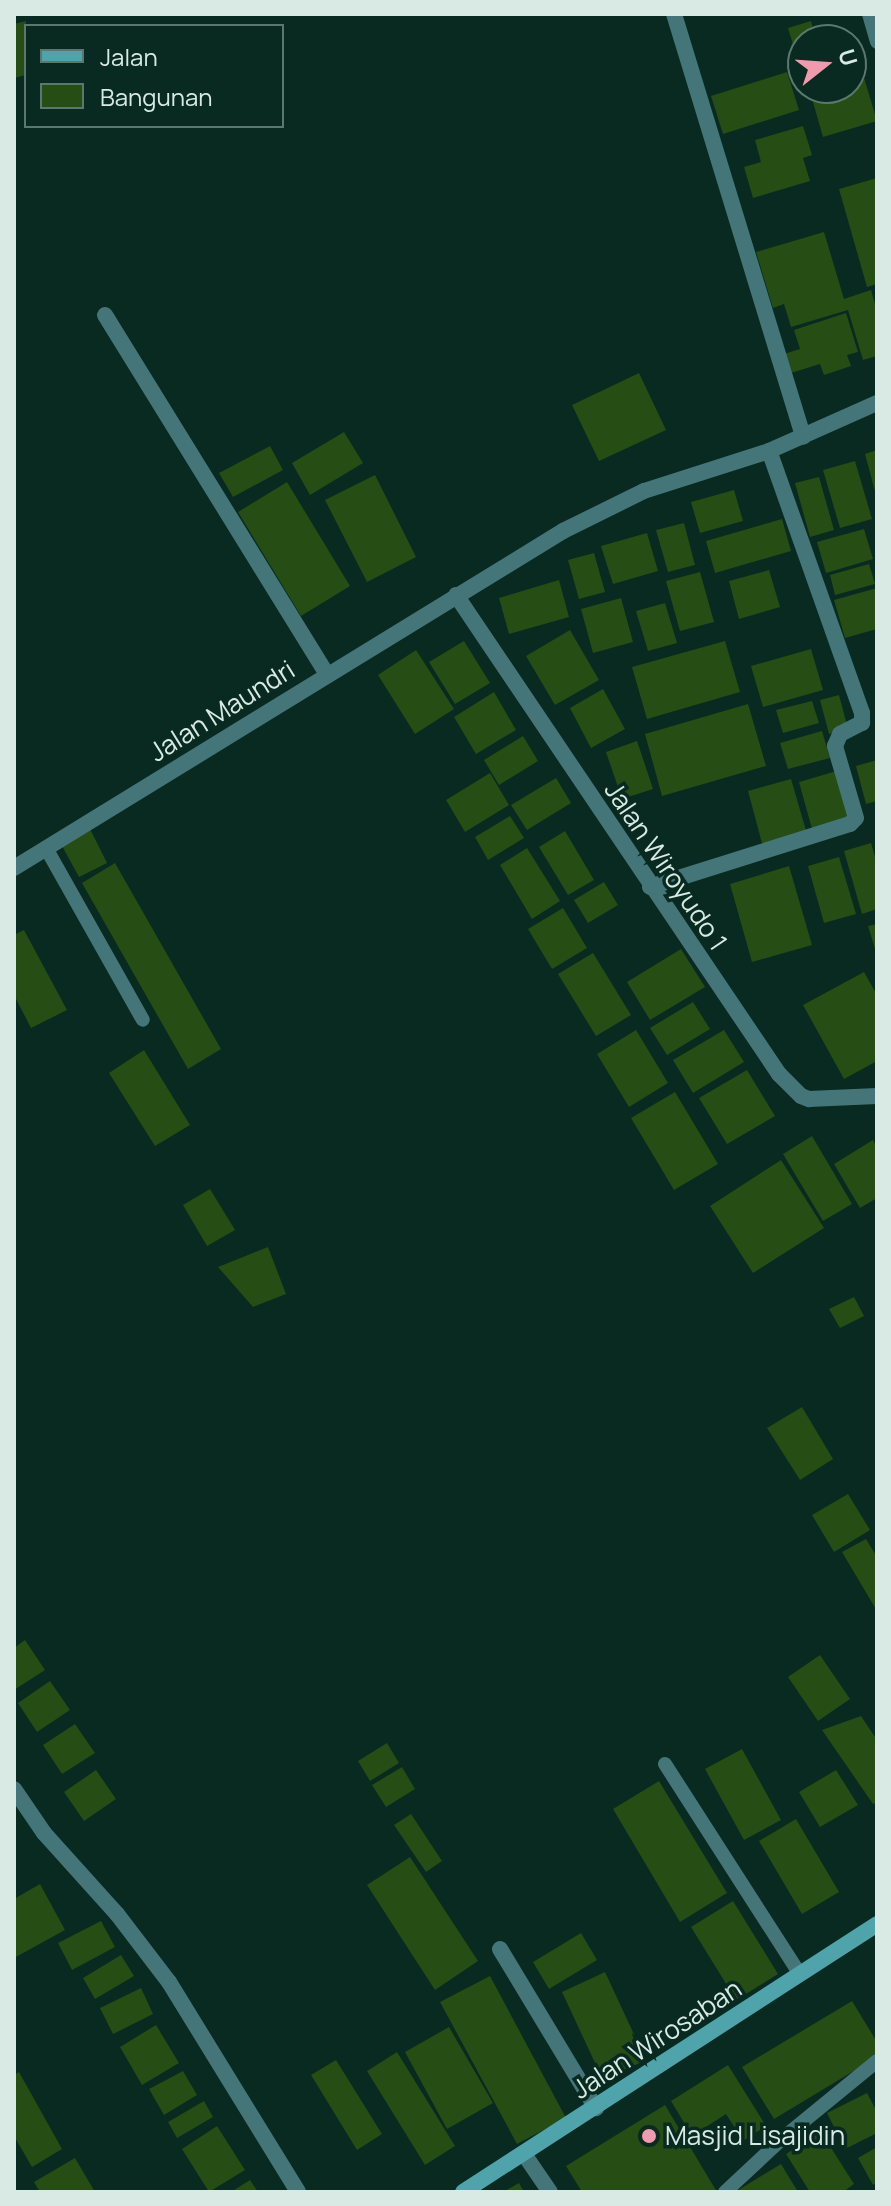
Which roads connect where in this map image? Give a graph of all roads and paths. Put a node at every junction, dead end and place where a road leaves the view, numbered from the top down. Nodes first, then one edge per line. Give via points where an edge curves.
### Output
1 (674, 14) edge
2 (869, 14) edge
3 (877, 42) edge
4 (105, 315) dead end
5 (877, 403) edge
6 (803, 437) junction
7 (769, 451) junction
8 (456, 595) junction
9 (327, 675) junction
10 (46, 848) junction
11 (14, 868) edge
12 (650, 887) junction
13 (143, 1020) dead end
14 (877, 1096) edge
15 (665, 1764) dead end
16 (14, 1789) edge
17 (877, 1924) edge
18 (500, 1949) dead end
19 (800, 1974) junction
20 (877, 2061) edge
21 (596, 2108) junction
22 (524, 2154) junction
23 (298, 2192) edge
24 (463, 2192) edge
25 (550, 2192) edge
26 (725, 2192) edge

1 - 6 street
2 - 3 lane
4 - 9 street
5 - 6 street, Jalan Maundri
6 - 7 street, Jalan Maundri
7 - 8 street, Jalan Maundri via 617,503
7 - 12 street via 862,713 862,723 840,734 835,746 856,818
8 - 9 street, Jalan Maundri
8 - 12 street, Jalan Wiroyudo 1
9 - 10 street, Jalan Maundri
10 - 11 street, Jalan Maundri
10 - 13 lane
12 - 14 street, Jalan Wiroyudo 1 via 779,1074 801,1096
15 - 19 lane
16 - 23 street via 44,1833 169,1982
17 - 19 main road, Jalan Wirosaban
18 - 21 street
19 - 21 main road, Jalan Wirosaban
20 - 26 lane
21 - 22 main road, Jalan Wirosaban
22 - 24 main road, Jalan Wirosaban
22 - 25 street

